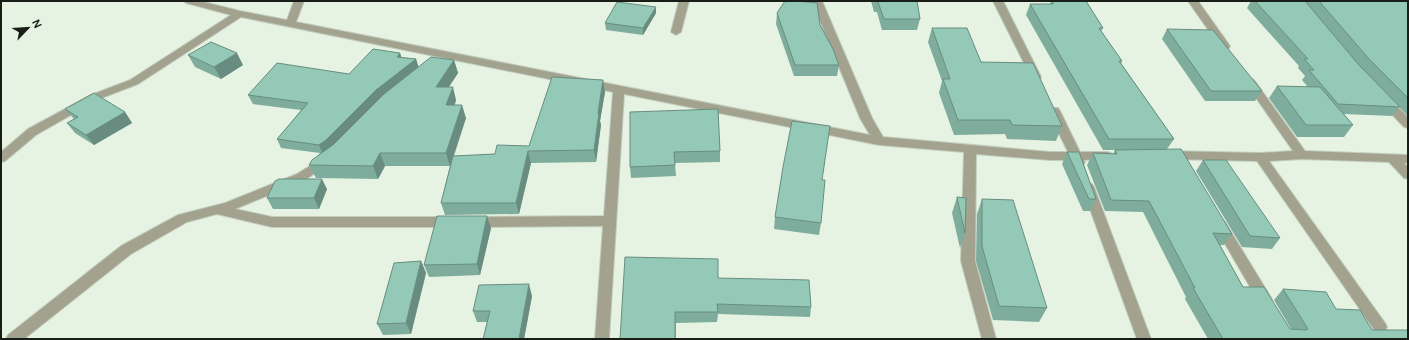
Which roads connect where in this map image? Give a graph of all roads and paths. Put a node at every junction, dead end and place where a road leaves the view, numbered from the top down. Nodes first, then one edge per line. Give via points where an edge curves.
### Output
1 (189, 1) edge
2 (299, 1) edge
3 (684, 1) edge
4 (817, 1) edge
5 (998, 1) edge
6 (1193, 1) edge
7 (239, 14) junction
8 (290, 24) junction
9 (676, 32) dead end
10 (1229, 52) edge
11 (445, 55) junction
12 (433, 65) edge
13 (1243, 71) edge
14 (1041, 86) edge
15 (619, 90) junction
16 (1378, 93) edge
17 (1048, 100) edge
18 (1408, 124) edge
19 (879, 141) junction
20 (1170, 142) edge
21 (970, 149) junction
22 (335, 153) edge
23 (1302, 154) junction
24 (1178, 155) junction
25 (1077, 156) junction
26 (1116, 156) edge
27 (1155, 156) edge
28 (1260, 157) junction
29 (1, 158) edge
30 (1393, 159) junction
31 (1408, 159) edge
32 (1186, 169) edge
33 (1408, 175) edge
34 (215, 210) junction
35 (1215, 217) edge
36 (610, 221) junction
37 (1272, 312) edge
38 (1380, 327) dead end
39 (13, 339) edge
40 (602, 339) edge
41 (989, 339) edge
42 (1144, 339) edge

1 - 7 street
2 - 8 street
3 - 9 street
4 - 19 street via 866,118
5 - 14 street
6 - 10 street
7 - 8 street
7 - 29 street via 134,82 95,97 32,132
8 - 11 street
11 - 12 street
11 - 15 street
13 - 23 street
15 - 19 street
15 - 36 street
16 - 18 street
17 - 25 street
19 - 21 street
20 - 24 street
21 - 25 street
21 - 41 street via 968,261
22 - 34 street via 300,177
23 - 28 street
23 - 30 street
24 - 27 street
24 - 28 street
24 - 32 street
25 - 26 street
25 - 42 street
28 - 38 street
30 - 31 street
30 - 33 street
34 - 36 street via 272,222
34 - 39 street via 183,218 126,250
35 - 37 street
36 - 40 street

